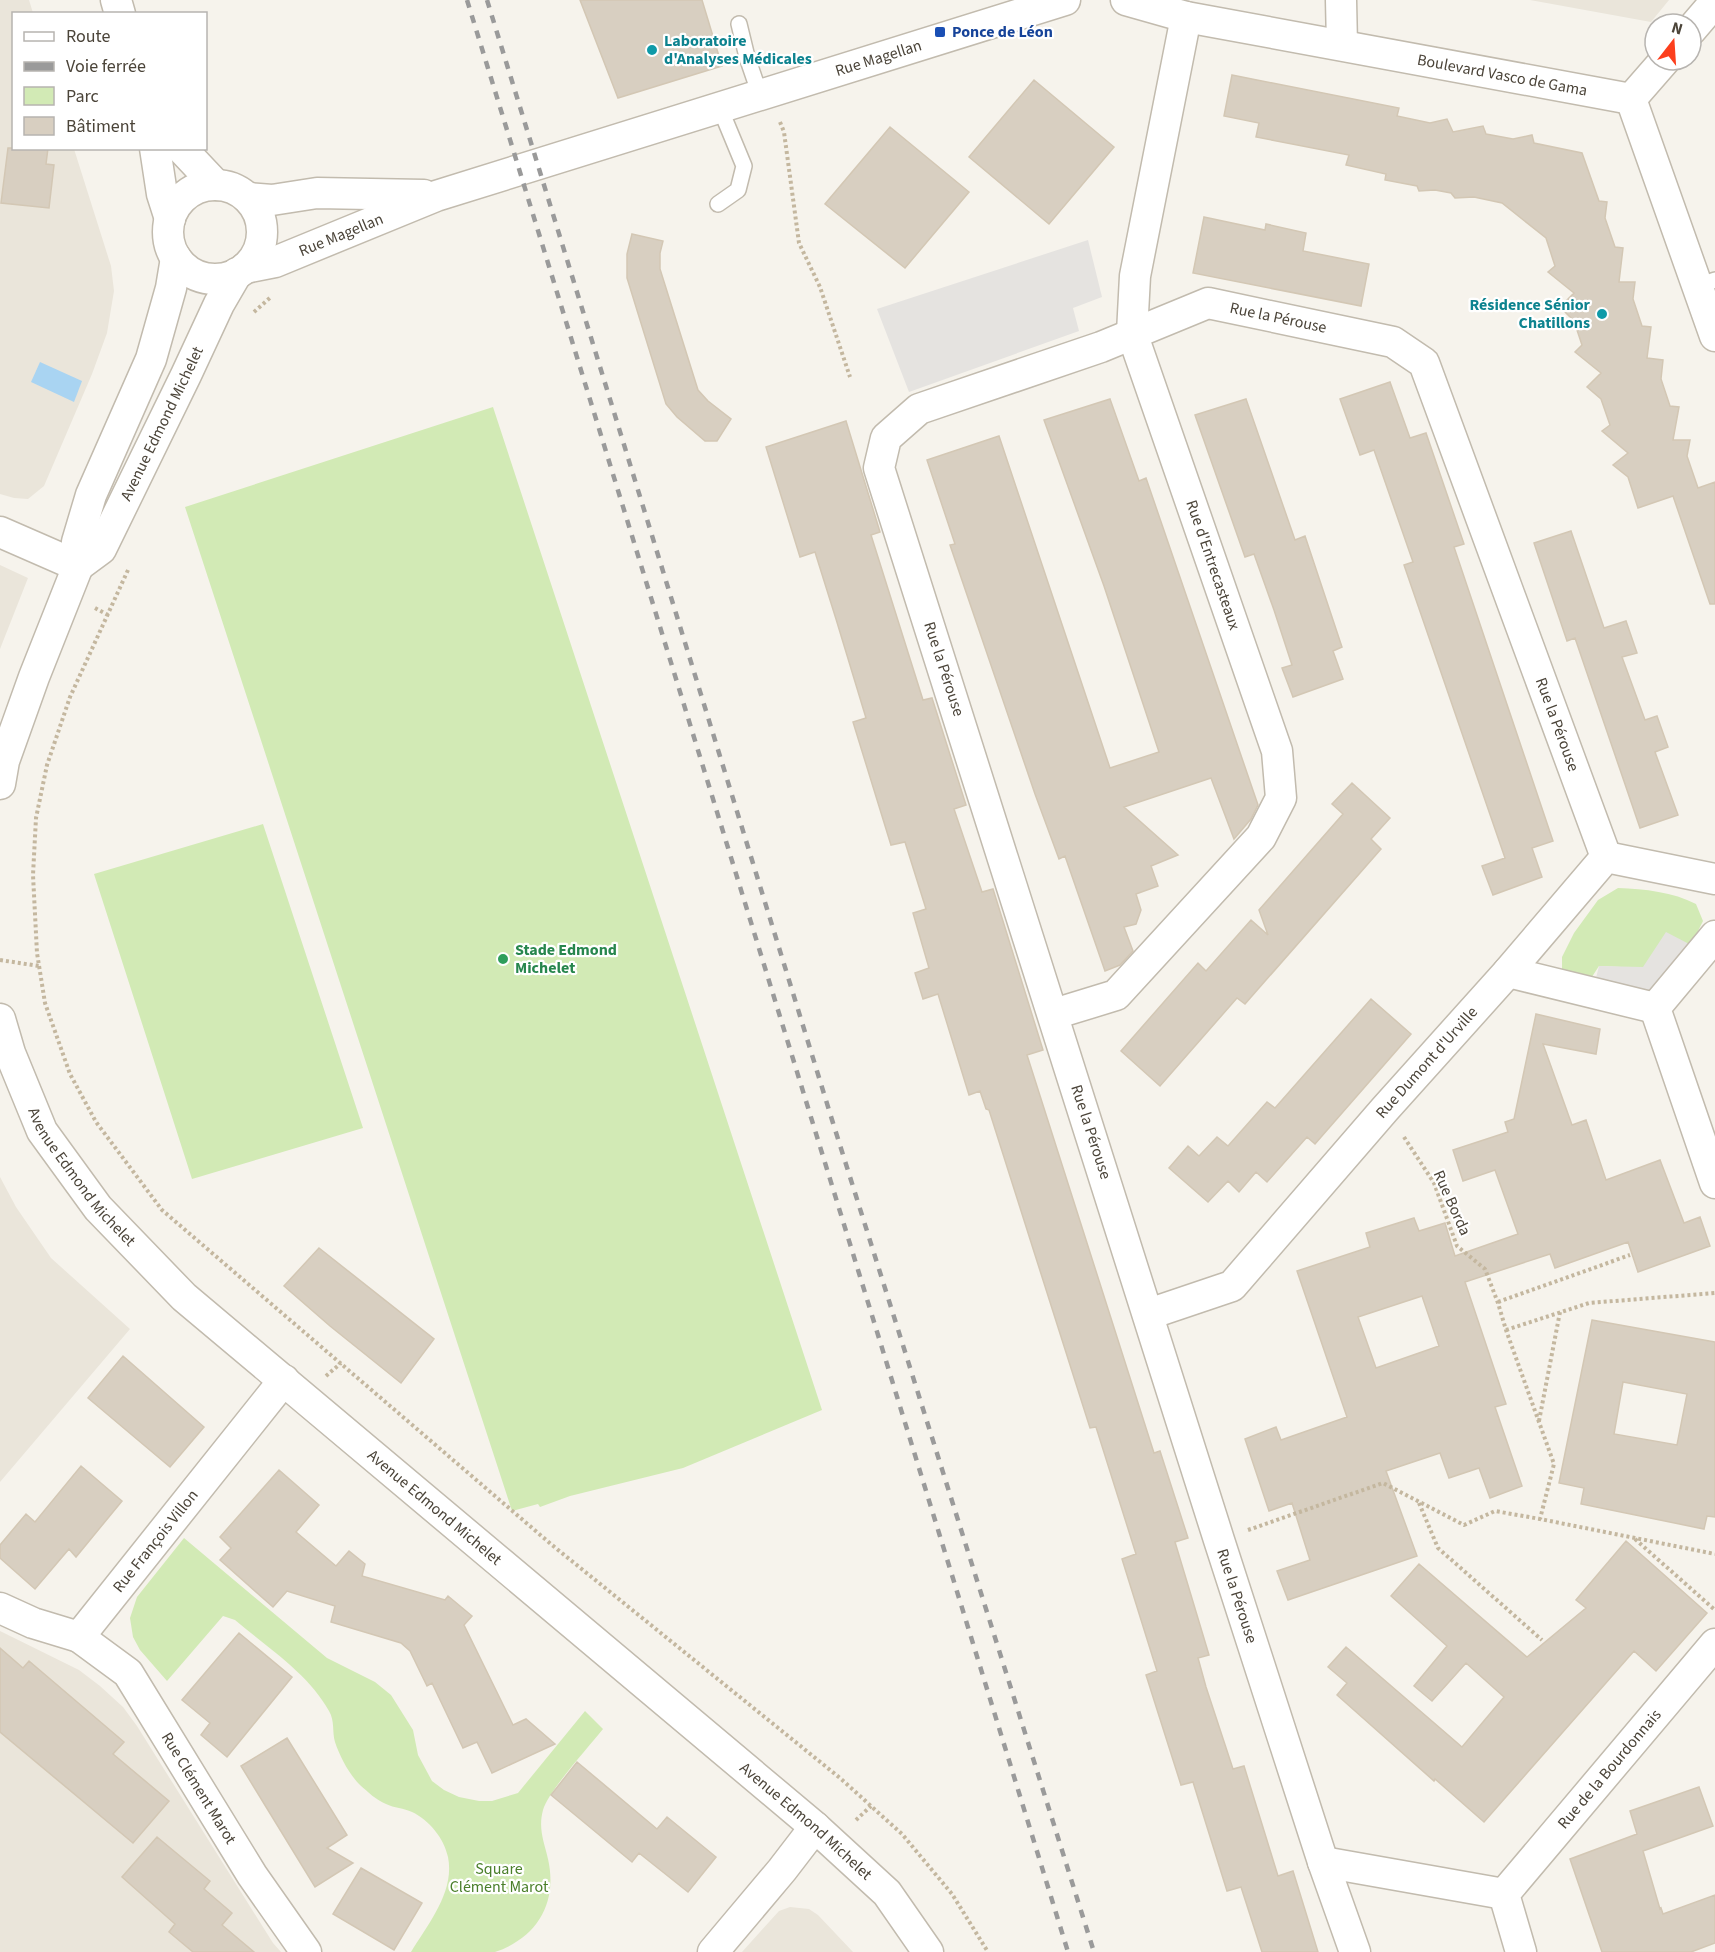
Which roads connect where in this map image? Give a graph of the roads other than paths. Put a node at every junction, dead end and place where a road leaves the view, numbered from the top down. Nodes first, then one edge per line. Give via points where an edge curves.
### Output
1 (1065, 0) edge
2 (1126, 0) edge
3 (1341, 0) edge
4 (1715, 2) edge
5 (1186, 16) junction
6 (1703, 16) edge
7 (739, 24) dead end
8 (1342, 45) junction
9 (1655, 72) edge
10 (760, 95) junction
11 (1631, 99) junction
12 (720, 108) junction
13 (155, 150) edge
14 (183, 150) edge
15 (216, 185) junction
16 (436, 196) junction
17 (248, 198) junction
18 (718, 204) dead end
19 (170, 219) junction
20 (176, 258) junction
21 (241, 270) junction
22 (1706, 283) edge
23 (1132, 333) junction
24 (1715, 336) edge
25 (0, 532) edge
26 (78, 566) junction
27 (0, 784) edge
28 (1606, 857) junction
29 (1715, 879) edge
30 (1715, 936) edge
31 (1508, 972) junction
32 (1655, 1008) junction
33 (1054, 1014) junction
34 (0, 1019) edge
35 (1715, 1183) edge
36 (1149, 1314) junction
37 (284, 1380) junction
38 (0, 1608) edge
39 (79, 1637) junction
40 (1715, 1644) edge
41 (815, 1827) junction
42 (1323, 1862) junction
43 (1504, 1894) junction
44 (306, 1952) edge
45 (713, 1952) edge
46 (928, 1952) edge
47 (1355, 1952) edge
48 (1521, 1952) edge

1 - 10 street, Rue Magellan
2 - 5 street, Boulevard Vasco de Gama
3 - 8 street
4 - 6 street
5 - 8 street, Boulevard Vasco de Gama
5 - 23 street, Rue d'Entrecasteaux via 1135,276
7 - 10 lane
8 - 11 street, Boulevard Vasco de Gama
9 - 11 street
10 - 12 street, Rue Magellan
11 - 22 street
12 - 16 street, Rue Magellan
12 - 18 lane via 744,166 738,190
13 - 19 street
14 - 15 street
15 - 17 street
15 - 19 street via 187,194
16 - 17 street, Rue Magellan via 317,193 272,200
16 - 21 street, Rue Magellan via 274,262
17 - 21 street via 262,226 261,242 255,256
19 - 20 street via 170,246
20 - 21 street via 185,268 210,279
20 - 26 street via 151,359 92,495 77,542
21 - 26 street, Avenue Edmond Michelet via 219,304 101,549
22 - 24 street
23 - 28 street, Rue la Pérouse via 1208,303 1393,342 1424,363
23 - 33 street, Rue d'Entrecasteaux via 1277,751 1281,798 1261,837 1116,995
23 - 33 street, Rue la Pérouse via 919,409 886,438 879,468
25 - 26 street
26 - 27 street via 34,676 4,761
28 - 29 street
28 - 31 street, Rue Dumont d'Urville
30 - 32 street
31 - 32 street
31 - 36 street, Rue Dumont d'Urville via 1232,1286
32 - 35 street
33 - 36 street, Rue la Pérouse
34 - 37 street, Avenue Edmond Michelet via 42,1131 98,1208 184,1297
36 - 42 street, Rue la Pérouse
37 - 39 street, Rue François Villon
37 - 41 street, Avenue Edmond Michelet
38 - 39 street
39 - 44 street, Rue Clément Marot via 128,1673 252,1875
40 - 43 street, Rue de la Bourdonnais
41 - 45 street
41 - 46 street, Avenue Edmond Michelet via 887,1893
42 - 43 street
42 - 47 street, Rue la Pérouse
43 - 48 street

